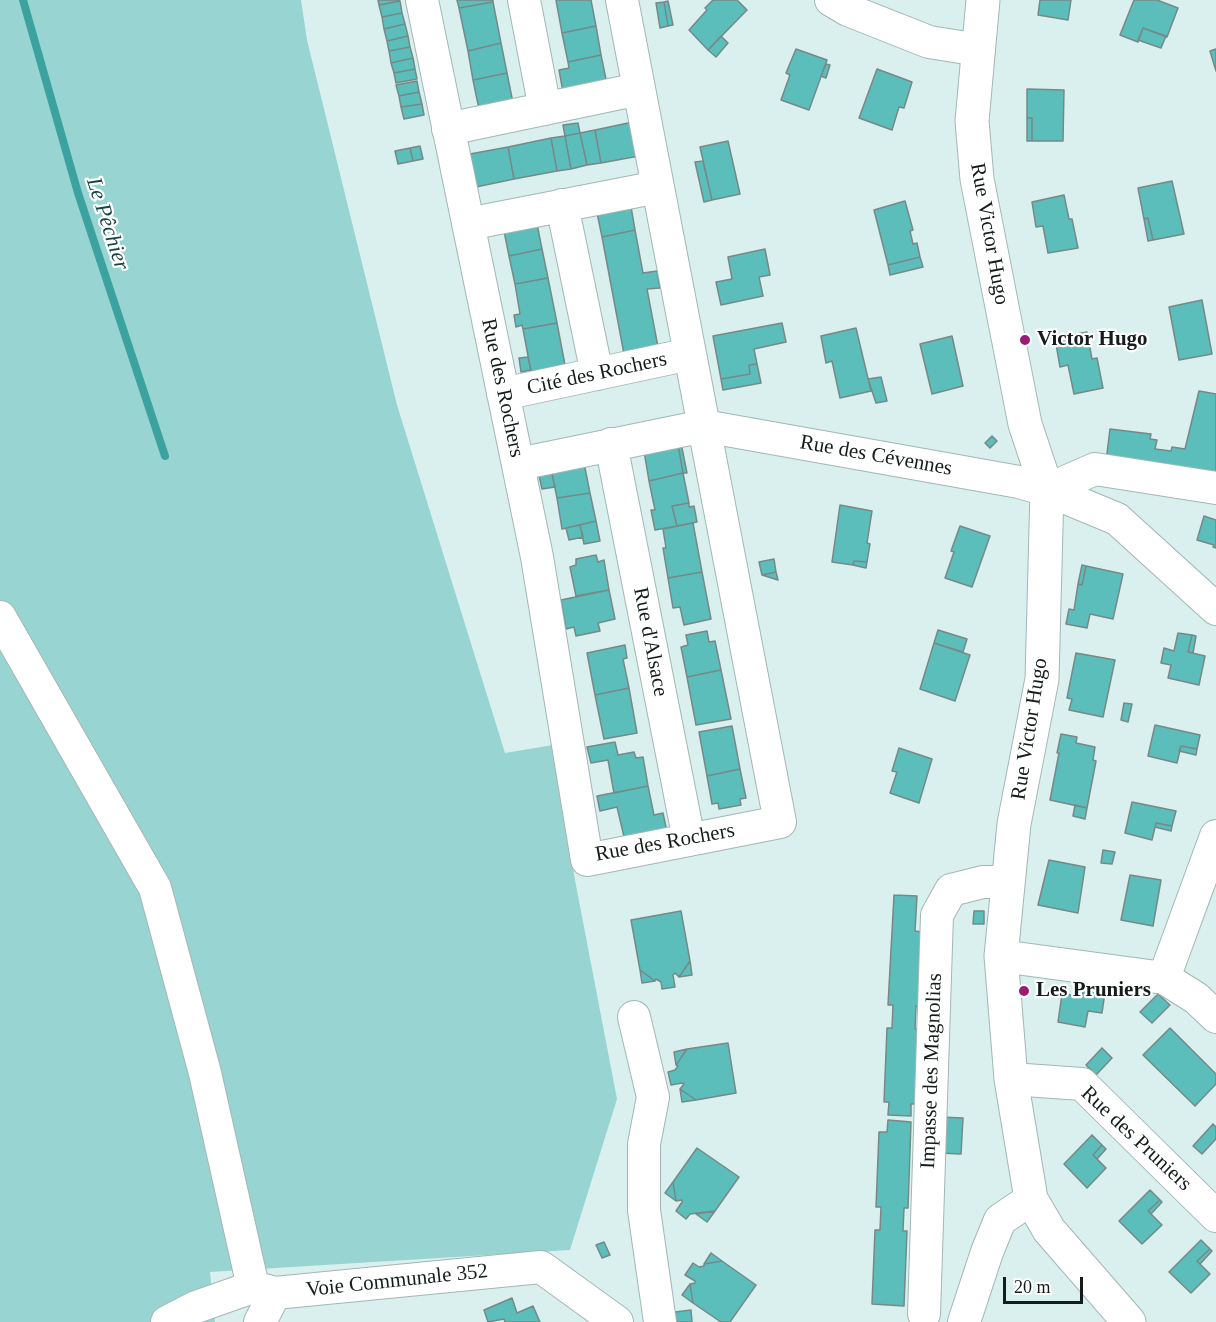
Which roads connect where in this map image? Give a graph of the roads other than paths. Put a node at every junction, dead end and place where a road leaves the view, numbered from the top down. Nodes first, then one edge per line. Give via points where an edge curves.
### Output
1 (422, 0) edge
2 (524, 0) edge
3 (622, 0) edge
4 (831, 0) edge
5 (984, 0) edge
6 (979, 50) junction
7 (639, 89) junction
8 (545, 109) junction
9 (448, 129) junction
10 (658, 187) junction
11 (562, 205) junction
12 (468, 224) junction
13 (690, 354) junction
14 (597, 374) junction
15 (503, 394) junction
16 (704, 426) junction
17 (611, 444) junction
18 (519, 464) junction
19 (1216, 488) edge
20 (1047, 490) junction
21 (1216, 609) edge
22 (0, 617) edge
23 (1216, 836) edge
24 (689, 840) junction
25 (1008, 882) junction
26 (1001, 956) junction
27 (1164, 978) junction
28 (634, 1017) dead end
29 (1216, 1017) edge
30 (1011, 1079) junction
31 (1031, 1199) junction
32 (1216, 1216) edge
33 (264, 1290) junction
34 (924, 1314) dead end
35 (167, 1322) edge
36 (260, 1322) edge
37 (617, 1322) edge
38 (660, 1322) edge
39 (964, 1322) edge
40 (1129, 1322) edge

1 - 9 street, Rue des Rochers
2 - 8 street
3 - 7 street, Rue des Rochers
4 - 6 street via 929,42
5 - 6 street, Rue Victor Hugo
6 - 20 street, Rue Victor Hugo via 972,121 977,180 1025,424
7 - 8 street
7 - 10 street, Rue des Rochers
8 - 9 street
9 - 12 street, Rue des Rochers
10 - 11 street
10 - 13 street, Rue des Rochers
11 - 12 street
11 - 14 street
12 - 15 street, Rue des Rochers
13 - 14 street, Cité des Rochers
13 - 16 street, Rue des Rochers
14 - 15 street, Cité des Rochers
15 - 18 street, Rue des Rochers
16 - 17 street
16 - 20 street, Rue des Cévennes
16 - 24 street, Rue des Rochers via 780,822
17 - 18 street
17 - 24 street, Rue d'Alsace
18 - 24 street, Rue des Rochers via 587,860
19 - 20 street via 1095,469
20 - 21 street, Rue des Cévennes via 1117,519
20 - 25 street, Rue Victor Hugo via 1042,679 1014,824
22 - 33 street via 155,888
23 - 27 street
25 - 26 street, Rue Victor Hugo
25 - 34 street, Impasse des Magnolias via 983,882 951,890 937,915
26 - 27 street
26 - 30 street, Rue Victor Hugo
27 - 29 street via 1196,998
28 - 38 street via 653,1097 644,1144 644,1210
30 - 31 street, Rue Victor Hugo
30 - 32 street, Rue des Pruniers via 1082,1084
31 - 39 street via 1000,1220
31 - 40 street, Rue Victor Hugo via 1049,1230
33 - 35 street, Voie Communale 352 via 195,1307
33 - 36 street
33 - 37 street, Voie Communale 352 via 541,1267

